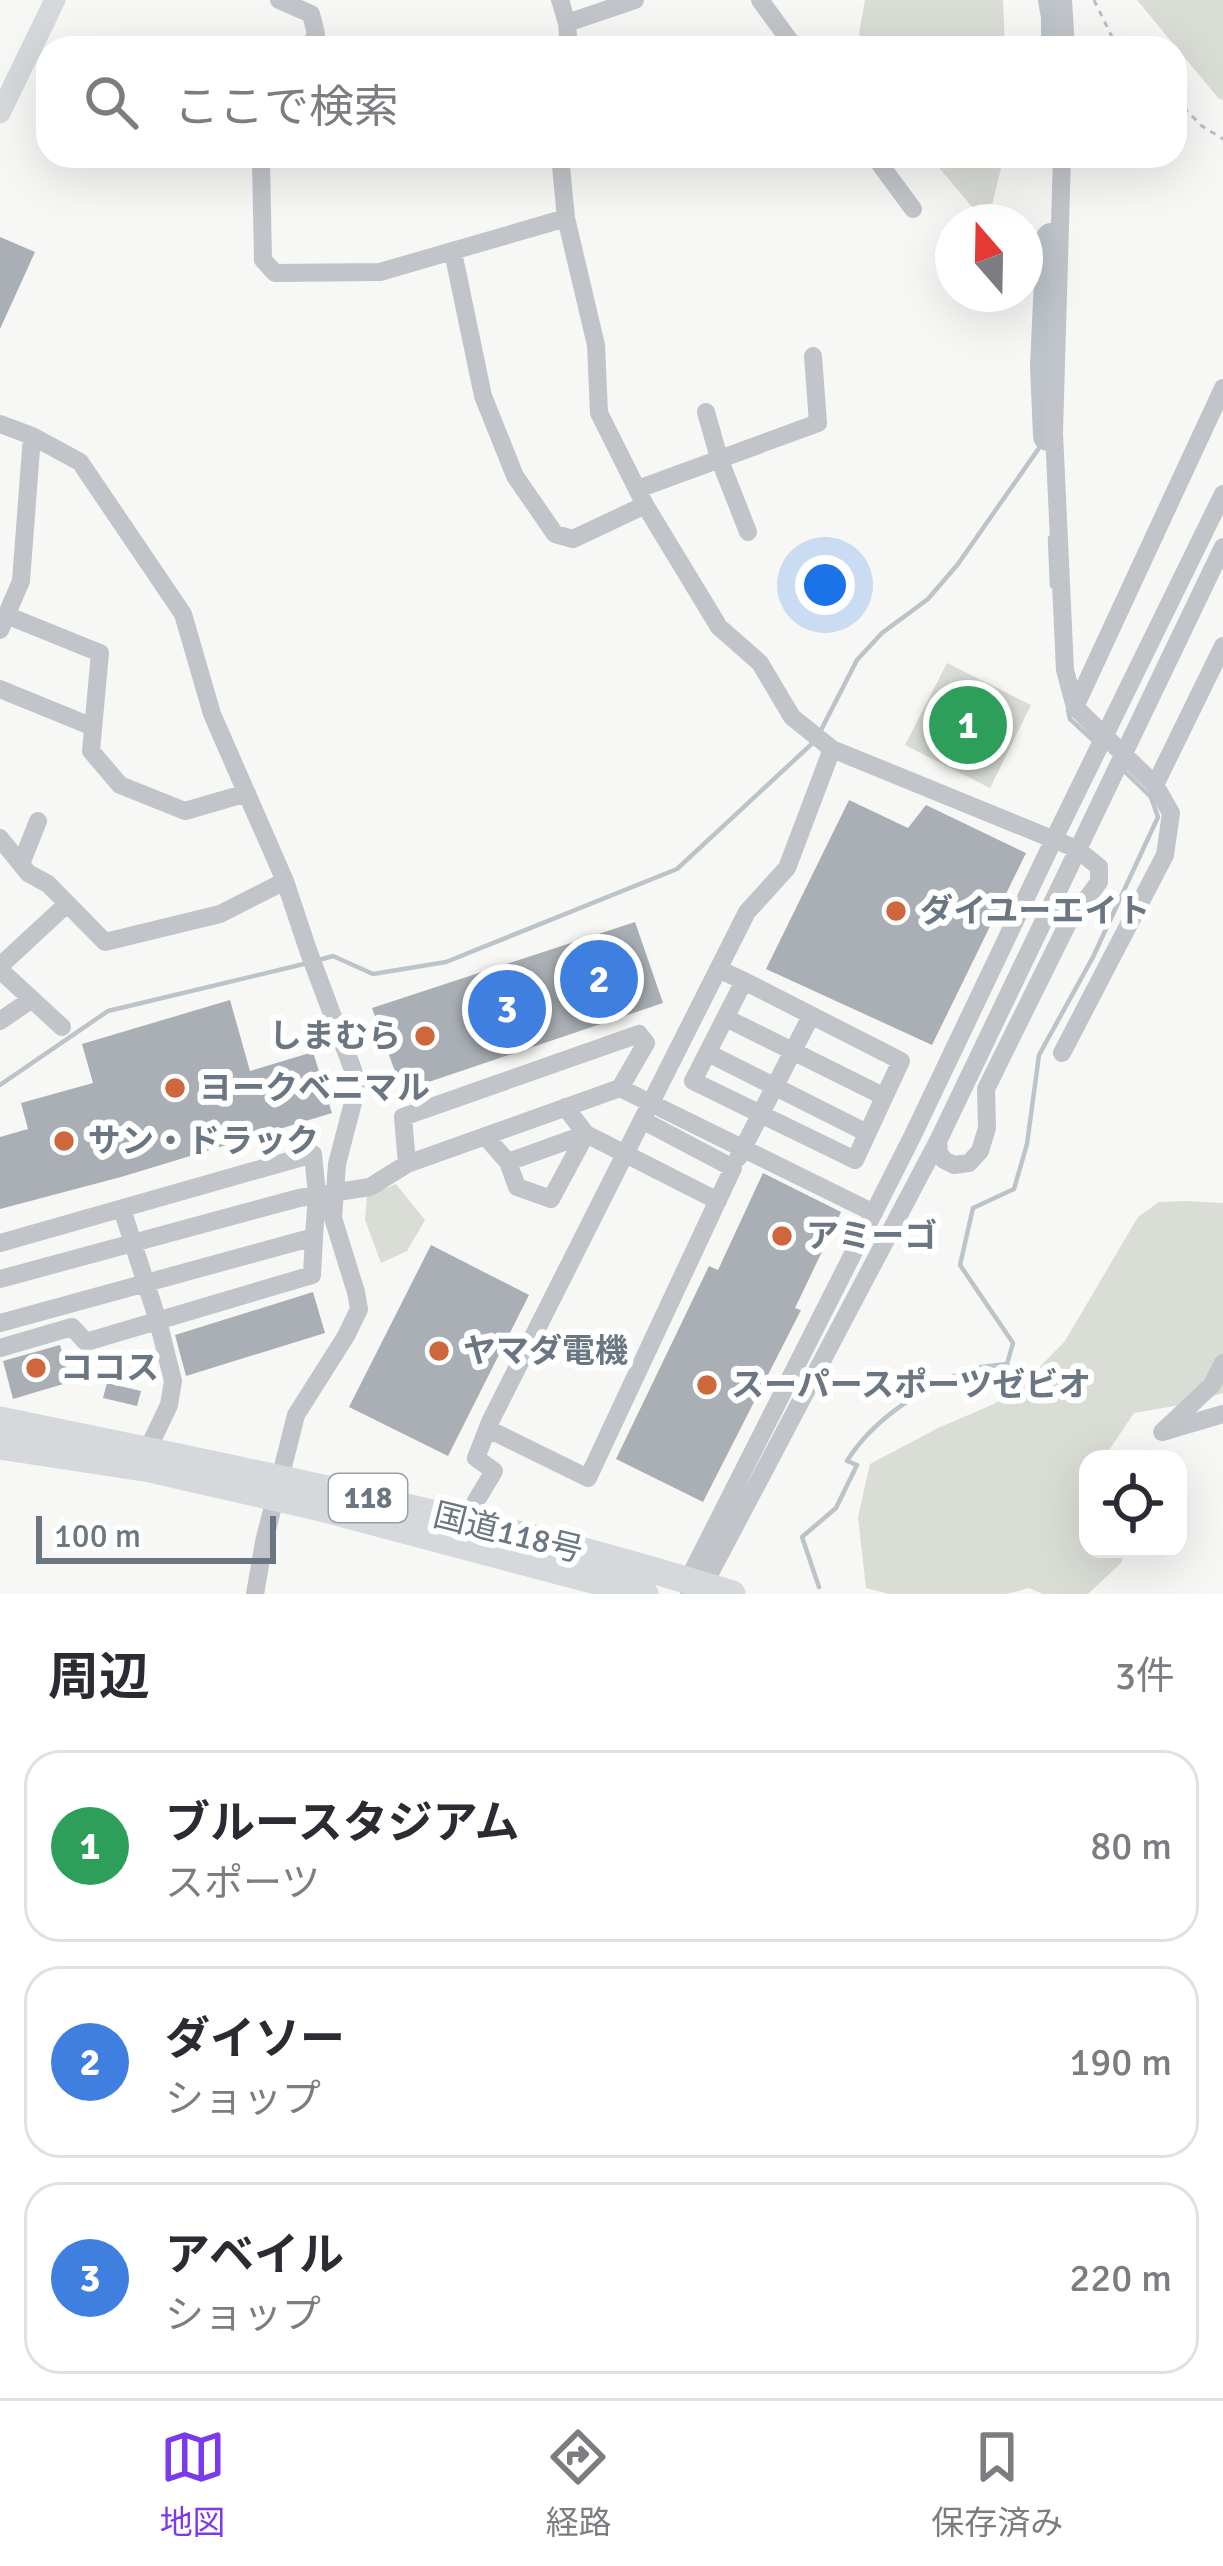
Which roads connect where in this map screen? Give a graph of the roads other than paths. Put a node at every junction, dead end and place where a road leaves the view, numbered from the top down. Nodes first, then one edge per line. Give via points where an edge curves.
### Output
1 (55, 0) edge
2 (279, 0) edge
3 (560, 0) edge
4 (634, 0) edge
5 (760, 0) edge
6 (1063, 0) edge
7 (567, 23) junction
8 (37, 36) edge
9 (315, 36) edge
10 (568, 36) edge
11 (786, 36) edge
12 (1065, 36) edge
13 (36, 39) edge
14 (0, 113) edge
15 (261, 168) edge
16 (561, 168) edge
17 (883, 168) edge
18 (1062, 168) edge
19 (913, 209) dead end
20 (566, 218) junction
21 (453, 252) junction
22 (813, 356) dead end
23 (1223, 388) edge
24 (706, 412) dead end
25 (0, 424) edge
26 (32, 436) junction
27 (718, 458) junction
28 (1223, 494) edge
29 (642, 497) junction
30 (748, 532) dead end
31 (1223, 547) edge
32 (3, 622) edge
33 (1223, 646) edge
34 (0, 689) edge
35 (1075, 707) junction
36 (93, 727) junction
37 (832, 749) junction
38 (1155, 784) junction
39 (247, 793) junction
40 (38, 821) dead end
41 (1054, 839) junction
42 (1, 840) edge
43 (1077, 849) junction
44 (21, 864) junction
45 (285, 881) junction
46 (67, 904) junction
47 (0, 968) edge
48 (718, 969) junction
49 (744, 981) junction
50 (32, 1000) junction
51 (812, 1016) junction
52 (726, 1018) junction
53 (0, 1021) edge
54 (62, 1027) dead end
55 (793, 1051) junction
56 (708, 1053) junction
57 (1062, 1053) dead end
58 (775, 1087) junction
59 (620, 1088) junction
60 (884, 1096) junction
61 (565, 1107) junction
62 (646, 1112) junction
63 (760, 1115) junction
64 (867, 1133) junction
65 (586, 1134) junction
66 (485, 1136) junction
67 (938, 1141) junction
68 (743, 1149) junction
69 (625, 1154) junction
70 (508, 1162) junction
71 (407, 1164) junction
72 (733, 1168) junction
73 (325, 1194) junction
74 (718, 1201) junction
75 (122, 1209) junction
76 (874, 1214) junction
77 (314, 1237) junction
78 (133, 1242) junction
79 (0, 1244) edge
80 (0, 1279) edge
81 (146, 1284) junction
82 (158, 1321) junction
83 (0, 1323) edge
84 (0, 1348) edge
85 (1223, 1363) edge
86 (1223, 1414) edge
87 (0, 1420) edge
88 (488, 1429) junction
89 (0, 1446) edge
90 (147, 1451) junction
91 (473, 1524) junction
92 (703, 1590) edge
93 (255, 1594) edge
94 (644, 1594) edge

1 - 8 main road
2 - 9 street via 311,14
3 - 7 street
4 - 7 street
5 - 11 street
6 - 12 street
7 - 10 street
13 - 14 main road
15 - 21 street via 263,260 275,273 380,272
16 - 20 street
17 - 19 street
18 - 35 street via 1054,433 1065,670
20 - 21 street
20 - 29 street via 596,345 599,412
21 - 29 street via 482,396 515,476 555,534 573,538
22 - 27 street via 818,423
23 - 35 street
24 - 27 street
25 - 26 street
26 - 32 street via 21,581
26 - 39 street via 80,462 183,614 212,714
27 - 29 street
27 - 30 street
28 - 41 street
29 - 37 street via 718,627 760,663 792,717
31 - 43 street
32 - 36 street via 100,653
33 - 38 street
34 - 36 street
35 - 38 street
36 - 39 street via 91,751 120,785 185,811
37 - 41 street
37 - 48 street via 787,868 747,912
38 - 57 street via 1171,813 1165,855
39 - 45 street
40 - 44 street
41 - 43 street
41 - 76 street
42 - 44 street
43 - 67 street
43 - 67 street via 1099,867 1099,881 1067,925 986,1089 980,1151 954,1165
44 - 46 street
45 - 46 street via 220,914 105,942
45 - 73 street via 356,1091
46 - 47 street
47 - 50 street
48 - 49 street
48 - 62 street
49 - 51 street
49 - 52 street
50 - 53 street
50 - 54 street
51 - 55 street
51 - 60 street via 902,1061
52 - 55 street
52 - 56 street
55 - 58 street
55 - 60 street
56 - 58 street
56 - 63 street via 693,1081
58 - 63 street
58 - 64 street
59 - 61 street
59 - 62 street
59 - 71 street via 646,1042 639,1034 403,1117
60 - 64 street
61 - 65 street
61 - 66 street
62 - 68 street
62 - 69 street
62 - 72 street
63 - 64 street via 854,1160
63 - 68 street
65 - 69 street
65 - 70 street
65 - 70 street via 551,1199 517,1187
66 - 70 street
66 - 71 street
67 - 92 street
68 - 72 street
68 - 76 street
69 - 74 street
69 - 88 street
71 - 73 street via 370,1187
72 - 74 street
73 - 75 street via 313,1154
73 - 77 street
73 - 78 street
73 - 93 street via 359,1309 296,1415
74 - 88 street via 588,1478
75 - 78 street
75 - 79 street
76 - 92 street
77 - 81 street
77 - 82 street via 312,1275
78 - 80 street
78 - 81 street
81 - 82 street
81 - 83 street
82 - 84 street via 86,1342 72,1327
82 - 90 street via 173,1382
85 - 86 street via 1212,1385 1162,1432
87 - 90 highway, 国道118号 / 118
88 - 91 street via 476,1458 494,1471
89 - 94 highway, 国道118号 / 118 via 317,1507
90 - 91 highway, 国道118号 / 118
91 - 92 highway, 国道118号 / 118

